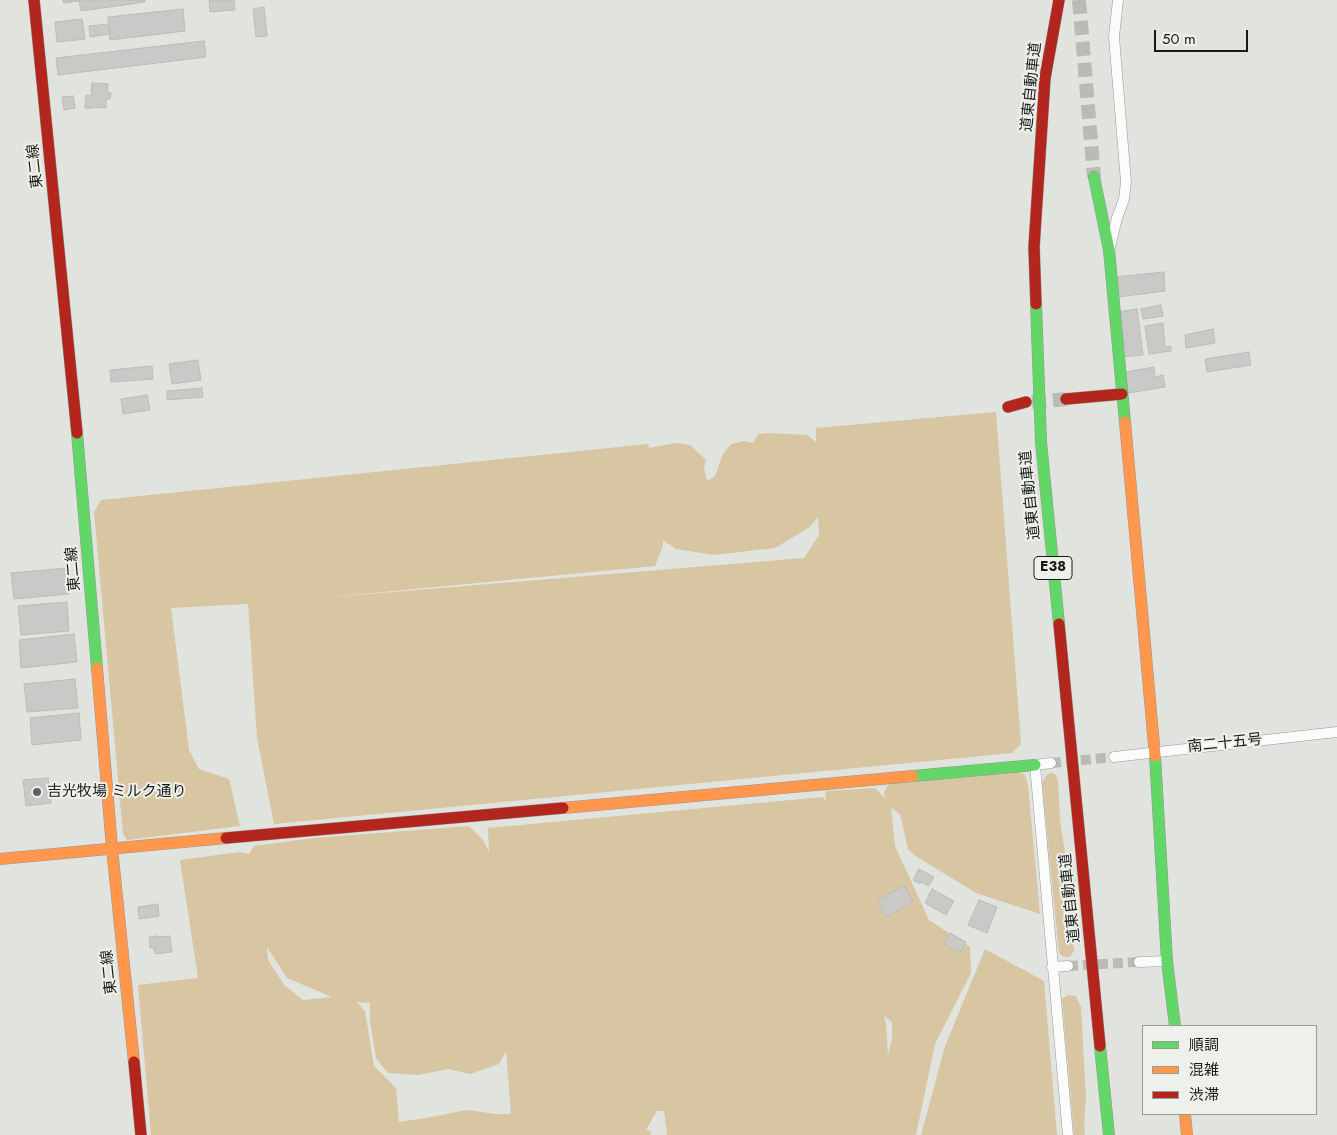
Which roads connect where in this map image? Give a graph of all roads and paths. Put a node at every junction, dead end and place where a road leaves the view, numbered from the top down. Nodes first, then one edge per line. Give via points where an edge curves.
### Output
1 (34, 0) edge
2 (1060, 0) edge
3 (1118, 0) edge
4 (1094, 177) tunnel mouth
5 (1109, 250) junction
6 (1122, 394) junction
7 (1066, 399) tunnel mouth
8 (1026, 402) tunnel mouth
9 (1008, 407) dead end
10 (1337, 732) edge
11 (1155, 752) junction
12 (1114, 757) tunnel mouth
13 (1051, 763) tunnel mouth
14 (1034, 765) junction
15 (112, 848) junction
16 (0, 859) edge
17 (1167, 961) junction
18 (1140, 962) tunnel mouth
19 (1068, 966) tunnel mouth
20 (1052, 967) junction
21 (1175, 1025) edge
22 (1185, 1115) edge
23 (141, 1135) edge
24 (1068, 1135) edge
25 (1110, 1135) edge
26 (1187, 1135) edge

1 - 15 main road, 東二線 via 83,491
2 - 25 main road, 道東自動車道 / E38 via 1045,78 1034,247 1041,442
3 - 5 street via 1114,37 1126,182
4 - 5 main road
5 - 6 main road
6 - 7 main road
6 - 11 main road
8 - 9 main road
10 - 11 street, 南二十五号
11 - 12 street, 南二十五号
11 - 17 main road
13 - 14 street
14 - 15 main road
14 - 20 street
15 - 16 main road
15 - 23 main road, 東二線
17 - 18 street
17 - 21 main road
19 - 20 street
20 - 24 street
22 - 26 main road

